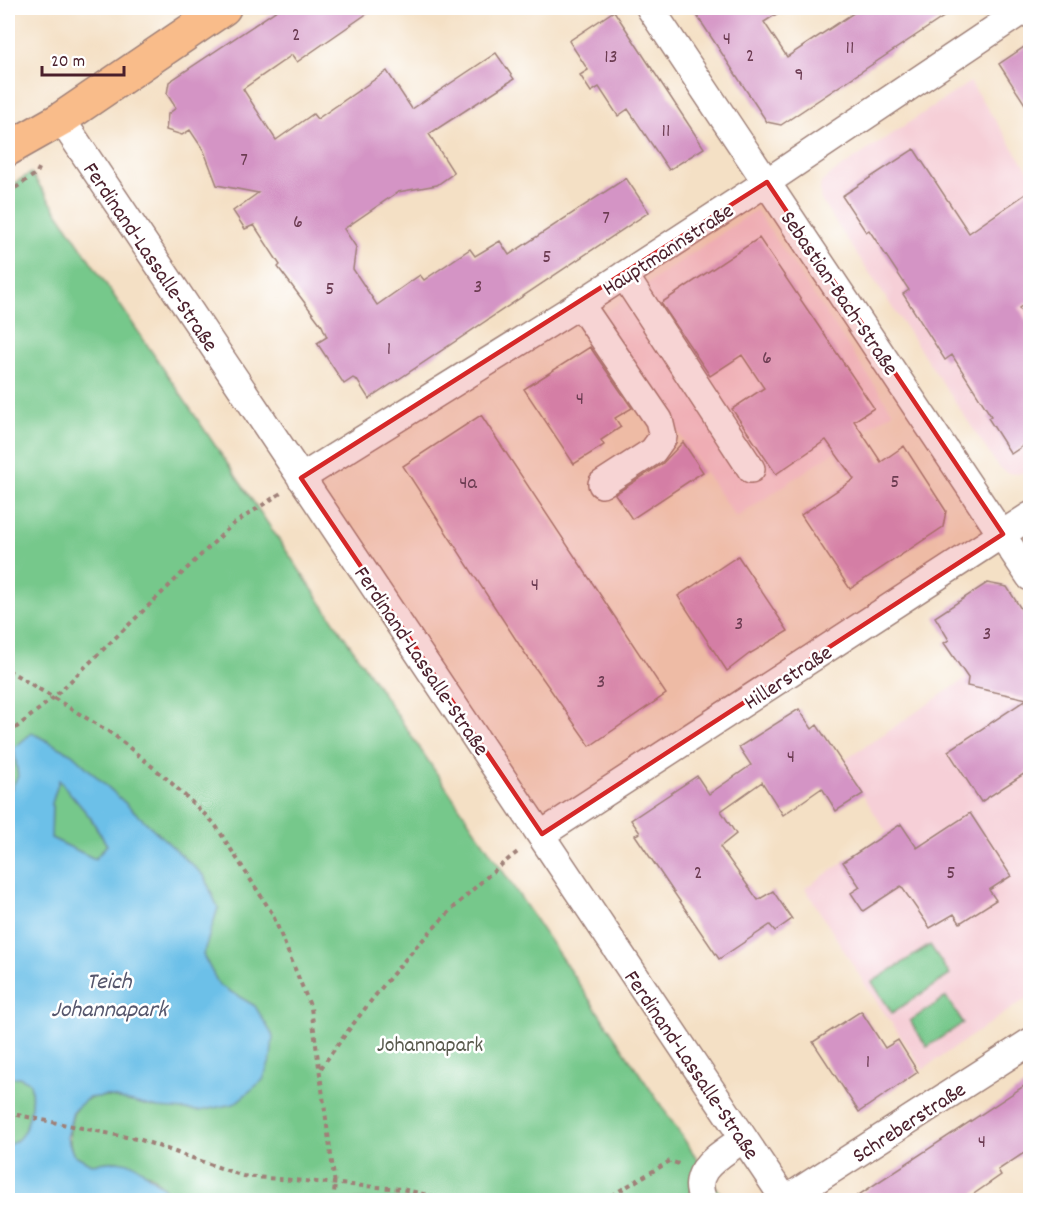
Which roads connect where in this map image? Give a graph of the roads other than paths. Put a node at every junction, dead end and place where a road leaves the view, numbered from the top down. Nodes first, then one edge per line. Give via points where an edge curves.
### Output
1 (224, 8) edge
2 (650, 8) edge
3 (1026, 8) edge
4 (61, 119) junction
5 (8, 149) edge
6 (767, 182) junction
7 (624, 275) junction
8 (580, 304) junction
9 (752, 469) dead end
10 (301, 478) junction
11 (602, 484) dead end
12 (1030, 516) edge
13 (1003, 534) junction
14 (1030, 577) edge
15 (542, 834) junction
16 (1030, 1042) edge
17 (742, 1139) junction
18 (703, 1200) edge
19 (785, 1200) edge

1 - 4 main road
2 - 6 street, Sebastian-Bach-Straße
3 - 6 street, Hauptmannstraße
4 - 5 main road
4 - 10 street, Ferdinand-Lassalle-Straße
6 - 7 street, Hauptmannstraße
6 - 13 street, Sebastian-Bach-Straße
7 - 8 street, Hauptmannstraße
7 - 9 street
8 - 10 street, Hauptmannstraße
8 - 11 street via 658,420 663,437 653,451
10 - 15 street, Ferdinand-Lassalle-Straße
12 - 13 street, Hillerstraße
13 - 14 street, Sebastian-Bach-Straße
13 - 15 street, Hillerstraße
15 - 17 street, Ferdinand-Lassalle-Straße
16 - 19 street, Schreberstraße
17 - 18 street via 701,1172 698,1185
17 - 19 street, Ferdinand-Lassalle-Straße

